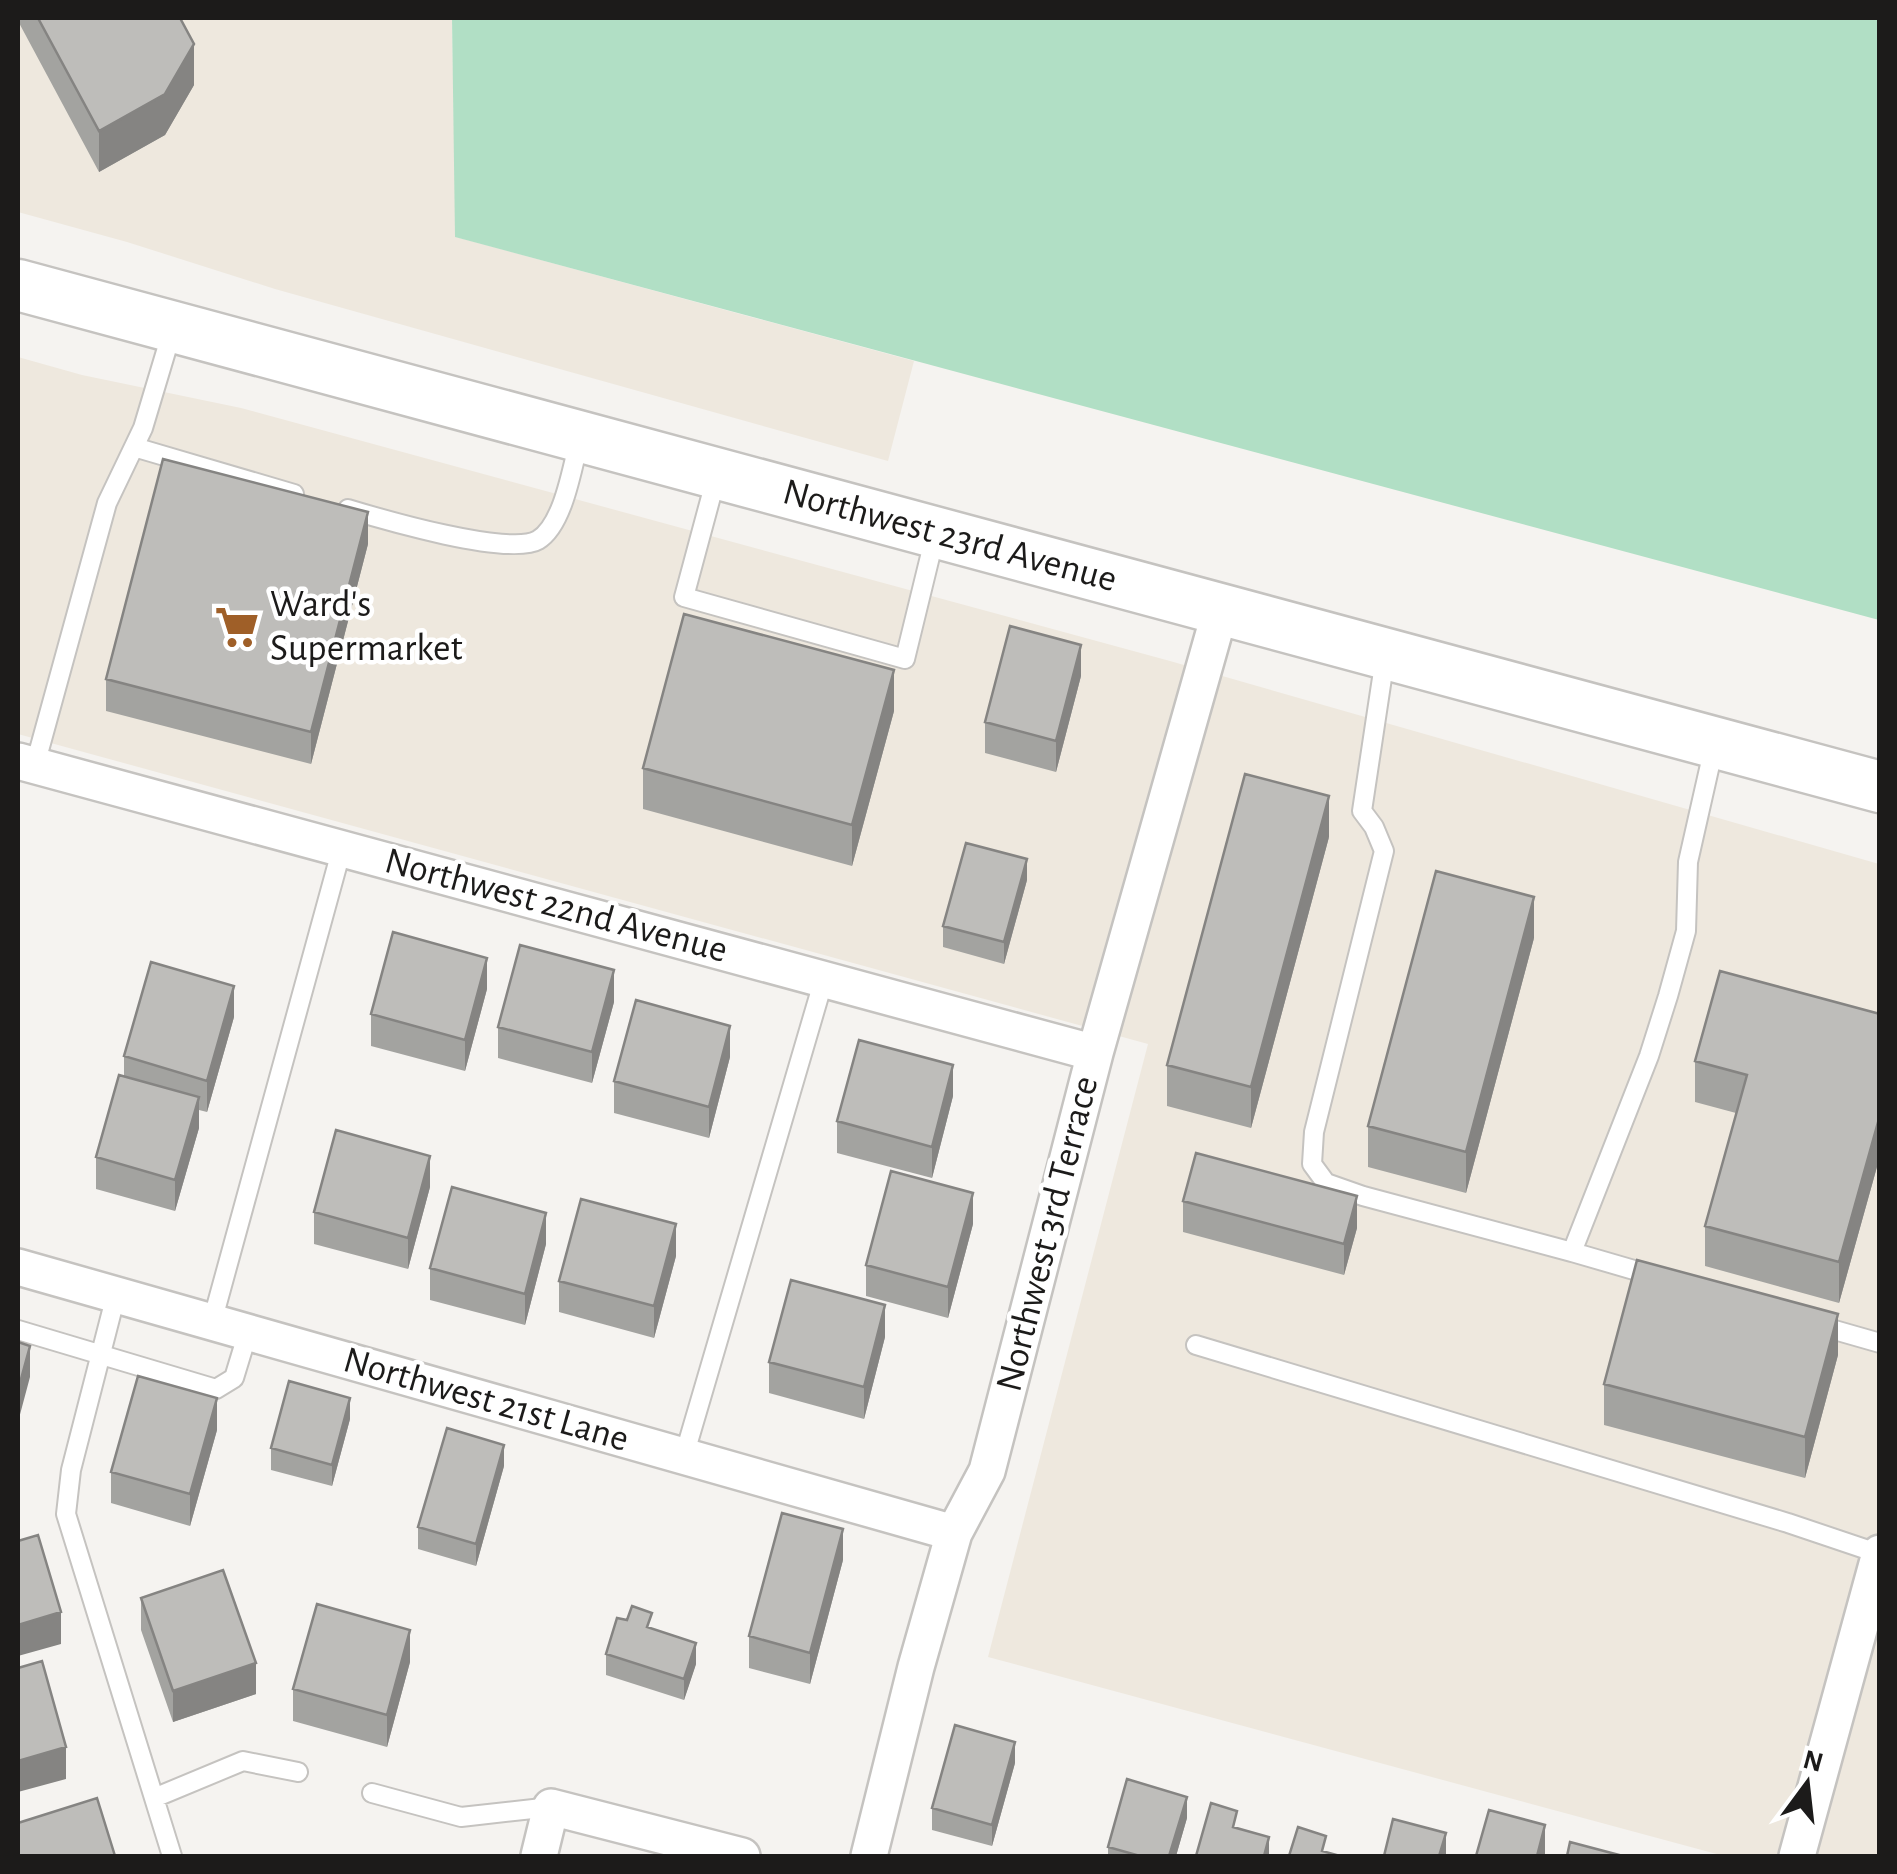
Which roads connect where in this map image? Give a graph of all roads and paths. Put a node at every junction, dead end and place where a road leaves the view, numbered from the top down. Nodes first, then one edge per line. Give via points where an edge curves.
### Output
1 (18, 285) edge
2 (174, 327) junction
3 (581, 436) junction
4 (134, 447) junction
5 (718, 473) junction
6 (936, 532) junction
7 (1220, 608) junction
8 (1386, 652) junction
9 (1716, 742) junction
10 (26, 763) edge
11 (1880, 787) edge
12 (342, 848) junction
13 (824, 979) junction
14 (1095, 1053) junction
15 (1572, 1252) junction
16 (18, 1267) edge
17 (1682, 1284) edge
18 (116, 1295) junction
19 (1792, 1317) edge
20 (212, 1322) junction
21 (18, 1330) edge
22 (248, 1332) junction
23 (1880, 1343) edge
24 (1196, 1345) dead end
25 (100, 1355) junction
26 (684, 1456) junction
27 (954, 1533) junction
28 (1879, 1553) edge
29 (298, 1772) dead end
30 (372, 1793) dead end
31 (154, 1798) junction
32 (551, 1807) junction
33 (172, 1856) edge
34 (539, 1856) edge
35 (742, 1856) edge
36 (869, 1856) edge
37 (1797, 1856) edge

1 - 2 main road, Northwest 23rd Avenue
2 - 3 main road, Northwest 23rd Avenue
2 - 4 lane
3 - 4 lane via 556,517 528,544 491,544
3 - 5 main road, Northwest 23rd Avenue
4 - 10 lane via 107,503
5 - 6 main road, Northwest 23rd Avenue
5 - 6 lane via 684,597 905,659
6 - 7 main road, Northwest 23rd Avenue
7 - 8 main road, Northwest 23rd Avenue
7 - 14 street, Northwest 3rd Terrace
8 - 9 main road, Northwest 23rd Avenue
8 - 15 lane via 1362,811 1384,852 1314,1132 1312,1164 1326,1183 1362,1196
9 - 11 main road, Northwest 23rd Avenue
9 - 15 lane via 1688,862 1686,931 1668,996
10 - 12 street, Northwest 22nd Avenue
12 - 13 street, Northwest 22nd Avenue
12 - 20 lane
13 - 14 street, Northwest 22nd Avenue
13 - 26 lane
14 - 27 street, Northwest 3rd Terrace via 988,1471
15 - 17 lane
16 - 18 street, Northwest 21st Lane
18 - 20 street, Northwest 21st Lane
18 - 25 lane
19 - 23 lane
20 - 22 street, Northwest 21st Lane
21 - 25 lane
22 - 25 lane via 234,1378 216,1389
22 - 26 street, Northwest 21st Lane
24 - 28 lane
25 - 31 lane via 66,1514
26 - 27 street, Northwest 21st Lane
27 - 36 street, Northwest 3rd Terrace
28 - 37 street
29 - 31 lane via 242,1761
30 - 32 lane via 461,1817
31 - 33 lane
32 - 34 street
32 - 35 street

